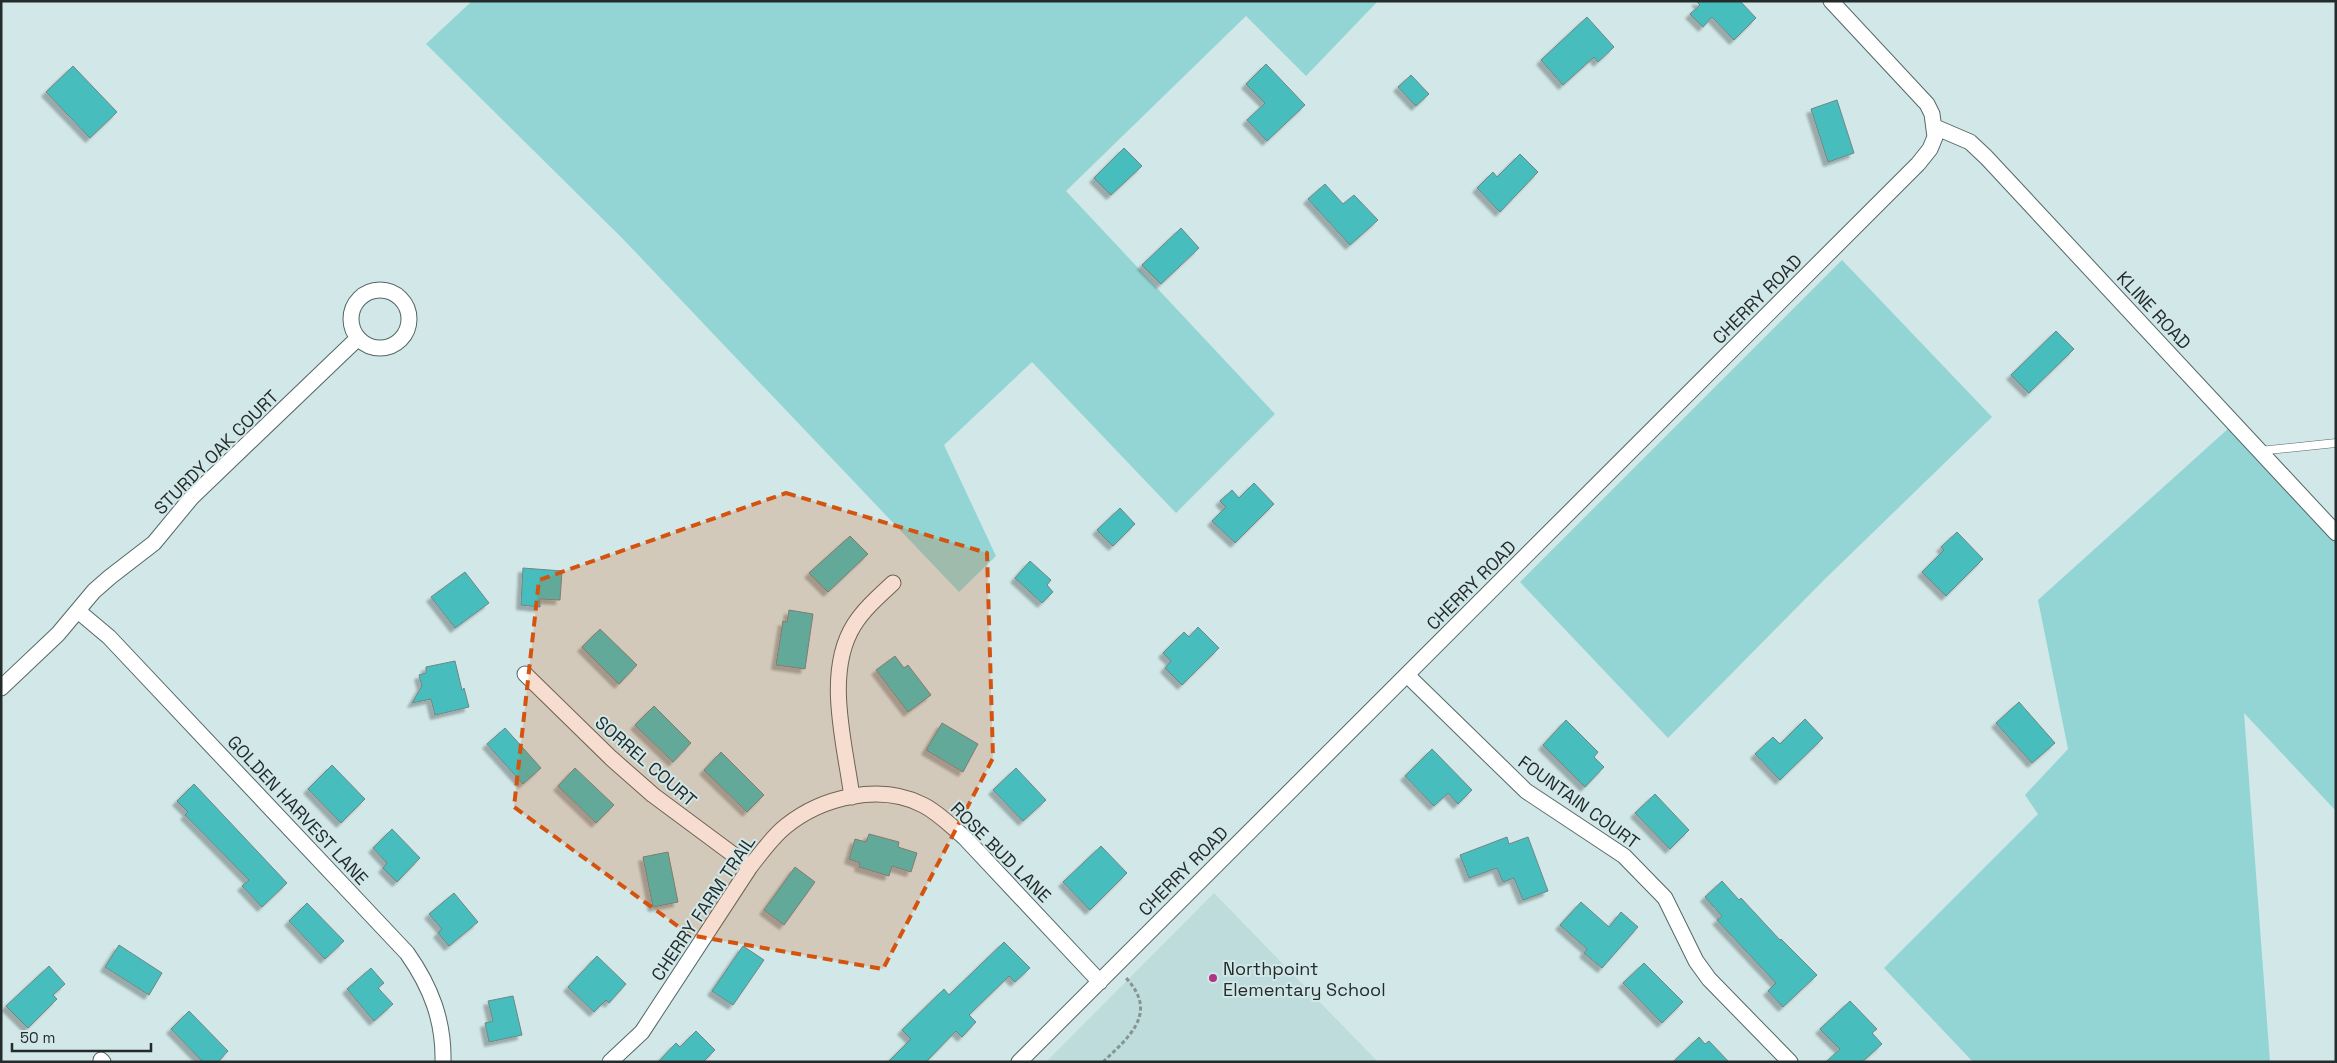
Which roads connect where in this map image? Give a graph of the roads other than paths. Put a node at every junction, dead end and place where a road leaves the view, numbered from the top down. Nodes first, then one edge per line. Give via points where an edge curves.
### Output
1 (1831, 1) edge
2 (1935, 127) junction
3 (358, 338) dead end
4 (2336, 443) edge
5 (2259, 451) junction
6 (2336, 533) edge
7 (893, 583) dead end
8 (78, 611) junction
9 (525, 674) dead end
10 (1407, 675) junction
11 (1, 688) edge
12 (852, 797) junction
13 (750, 866) junction
14 (1100, 982) junction
15 (443, 1062) edge
16 (610, 1062) edge
17 (1019, 1062) edge
18 (1790, 1062) edge

1 - 2 street via 1927,104
2 - 5 street, KLINE ROAD via 1970,142 1986,157
2 - 10 street, CHERRY ROAD via 1930,149 1918,164
3 - 8 street, STURDY OAK COURT via 192,497 154,543 94,591
4 - 5 lane
5 - 6 street, KLINE ROAD
7 - 12 street via 870,604 853,626 840,661 840,708
8 - 11 street, STURDY OAK COURT
8 - 15 street, GOLDEN HARVEST LANE via 109,637 407,954 428,987 439,1016
9 - 13 street, SORREL COURT via 653,795
10 - 14 street, CHERRY ROAD
10 - 18 street, FOUNTAIN COURT via 1526,791 1631,863 1664,898 1696,961 1709,979
12 - 13 street, CHERRY FARM TRAIL via 807,813 786,826
12 - 14 street, ROSE BUD LANE via 867,794 902,797 923,805 942,818 965,838
13 - 16 street, CHERRY FARM TRAIL via 642,1032
14 - 17 street, CHERRY ROAD

